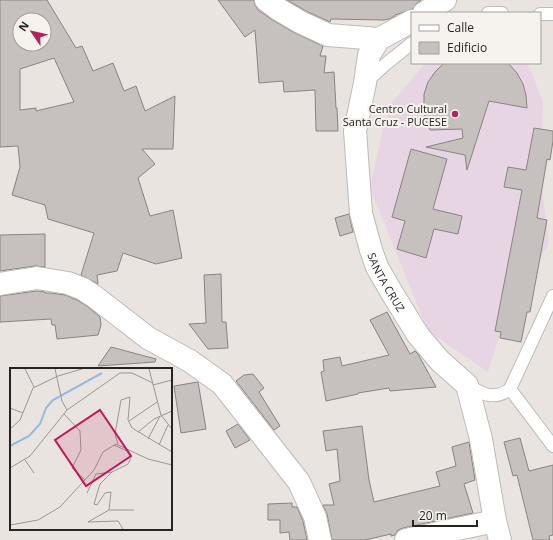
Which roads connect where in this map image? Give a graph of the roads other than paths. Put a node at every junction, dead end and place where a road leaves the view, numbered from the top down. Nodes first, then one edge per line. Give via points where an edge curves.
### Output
1 (266, 0) edge
2 (445, 0) edge
3 (426, 12) edge
4 (541, 14) edge
5 (553, 14) edge
6 (411, 22) edge
7 (379, 39) junction
8 (411, 45) edge
9 (365, 83) junction
10 (0, 284) edge
11 (553, 296) edge
12 (467, 385) junction
13 (510, 389) junction
14 (553, 446) edge
15 (498, 531) edge
16 (320, 540) edge
17 (406, 540) edge

1 - 7 street via 300,22 328,35
2 - 3 street
4 - 5 lane
6 - 7 street
7 - 9 street, SANTA CRUZ via 369,55
8 - 9 lane
9 - 12 street, SANTA CRUZ via 355,131 361,213 371,250 381,274 418,335 440,361
10 - 16 street via 37,278 68,283 83,289 148,338 190,361 222,384 299,482 315,517
11 - 13 lane
12 - 13 lane via 479,392 495,396 503,395
12 - 15 street via 481,439
13 - 14 lane
15 - 17 street

